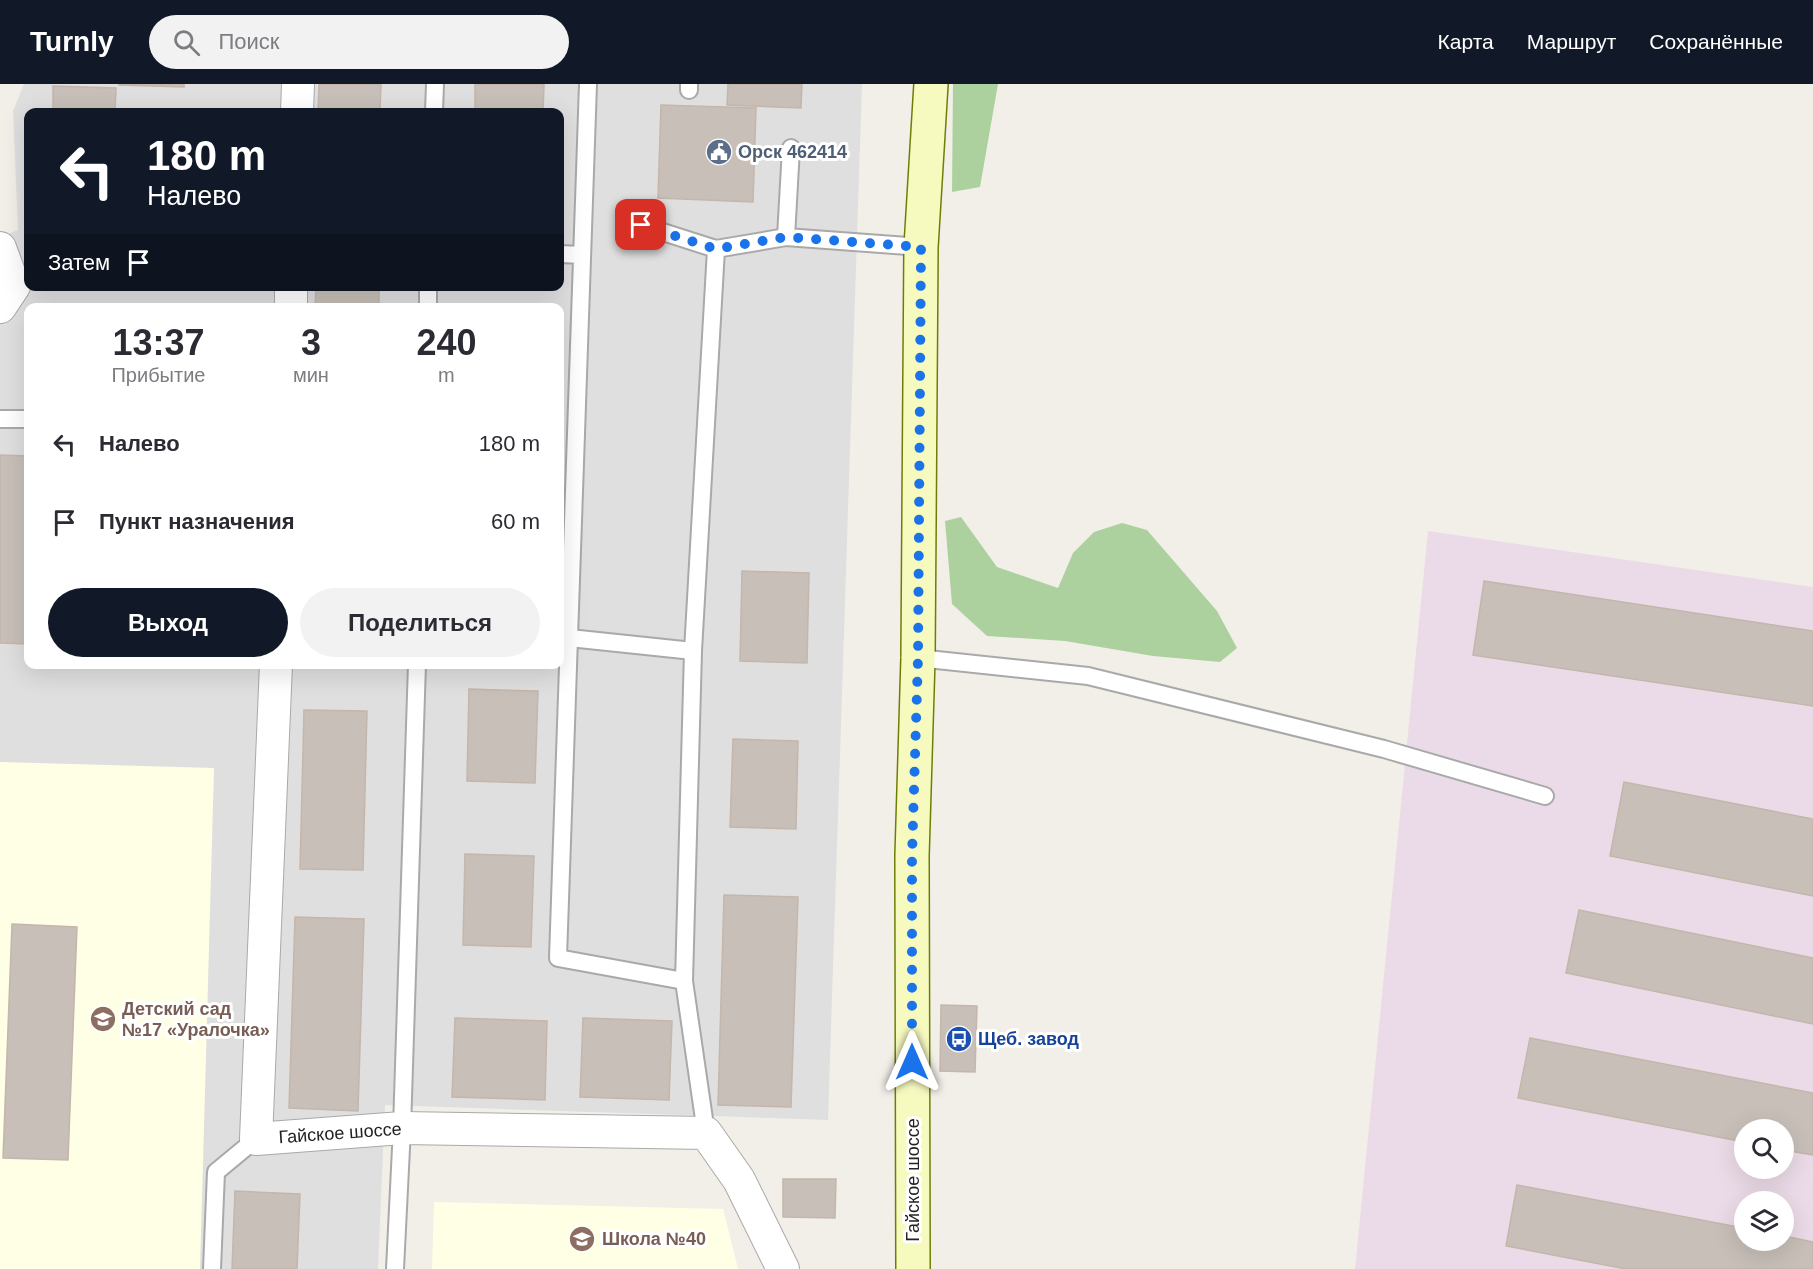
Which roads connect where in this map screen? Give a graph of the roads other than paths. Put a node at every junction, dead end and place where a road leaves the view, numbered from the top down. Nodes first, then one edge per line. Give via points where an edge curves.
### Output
1 (298, 84) edge
2 (435, 84) edge
3 (588, 84) edge
4 (931, 84) edge
5 (297, 108) edge
6 (434, 108) edge
7 (791, 148) dead end
8 (641, 225) dead end
9 (786, 237) junction
10 (921, 247) junction
11 (0, 248) edge
12 (716, 249) junction
13 (564, 254) edge
14 (582, 255) junction
15 (0, 307) edge
16 (0, 418) edge
17 (24, 419) edge
18 (564, 637) edge
19 (693, 651) junction
20 (918, 658) junction
21 (276, 669) edge
22 (417, 669) edge
23 (563, 669) edge
24 (1545, 796) dead end
25 (684, 981) junction
26 (402, 1128) junction
27 (706, 1132) junction
28 (256, 1139) junction
29 (212, 1269) edge
30 (395, 1269) edge
31 (783, 1269) edge
32 (913, 1269) edge

1 - 5 street
2 - 6 lane
3 - 14 lane
4 - 10 main road, Гайское шоссе
7 - 9 lane
8 - 12 lane
9 - 10 lane
9 - 12 lane
10 - 20 main road, Гайское шоссе
11 - 15 street via 14,286
12 - 19 lane
13 - 14 lane
14 - 18 lane
16 - 17 lane
18 - 19 lane
19 - 25 lane
20 - 24 lane via 1088,676 1384,749
20 - 32 main road, Гайское шоссе via 912,856
21 - 28 street, Гайское шоссе
22 - 26 lane
23 - 25 lane via 558,958
25 - 27 lane
26 - 27 street, Гайское шоссе
26 - 28 street, Гайское шоссе
26 - 30 lane
27 - 31 street via 739,1180
28 - 29 lane via 216,1172

